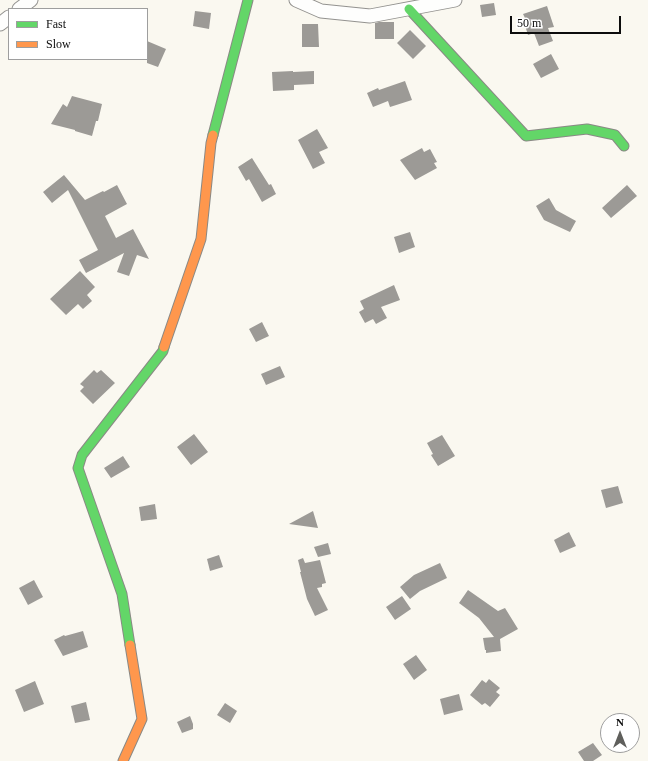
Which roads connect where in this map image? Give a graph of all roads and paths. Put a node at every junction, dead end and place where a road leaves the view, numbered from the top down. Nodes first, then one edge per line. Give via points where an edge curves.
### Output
1 (31, 0) edge
2 (248, 0) edge
3 (296, 0) edge
4 (455, 0) edge
5 (20, 8) edge
6 (409, 9) junction
7 (8, 18) edge
8 (0, 24) edge
9 (624, 146) dead end
10 (123, 761) edge

1 - 5 street
2 - 10 street via 211,143 200,239 163,351 82,455 78,468 122,594 142,720
3 - 6 street via 321,11 370,16
4 - 6 street
6 - 9 street via 526,136 587,130 615,135
7 - 8 street

